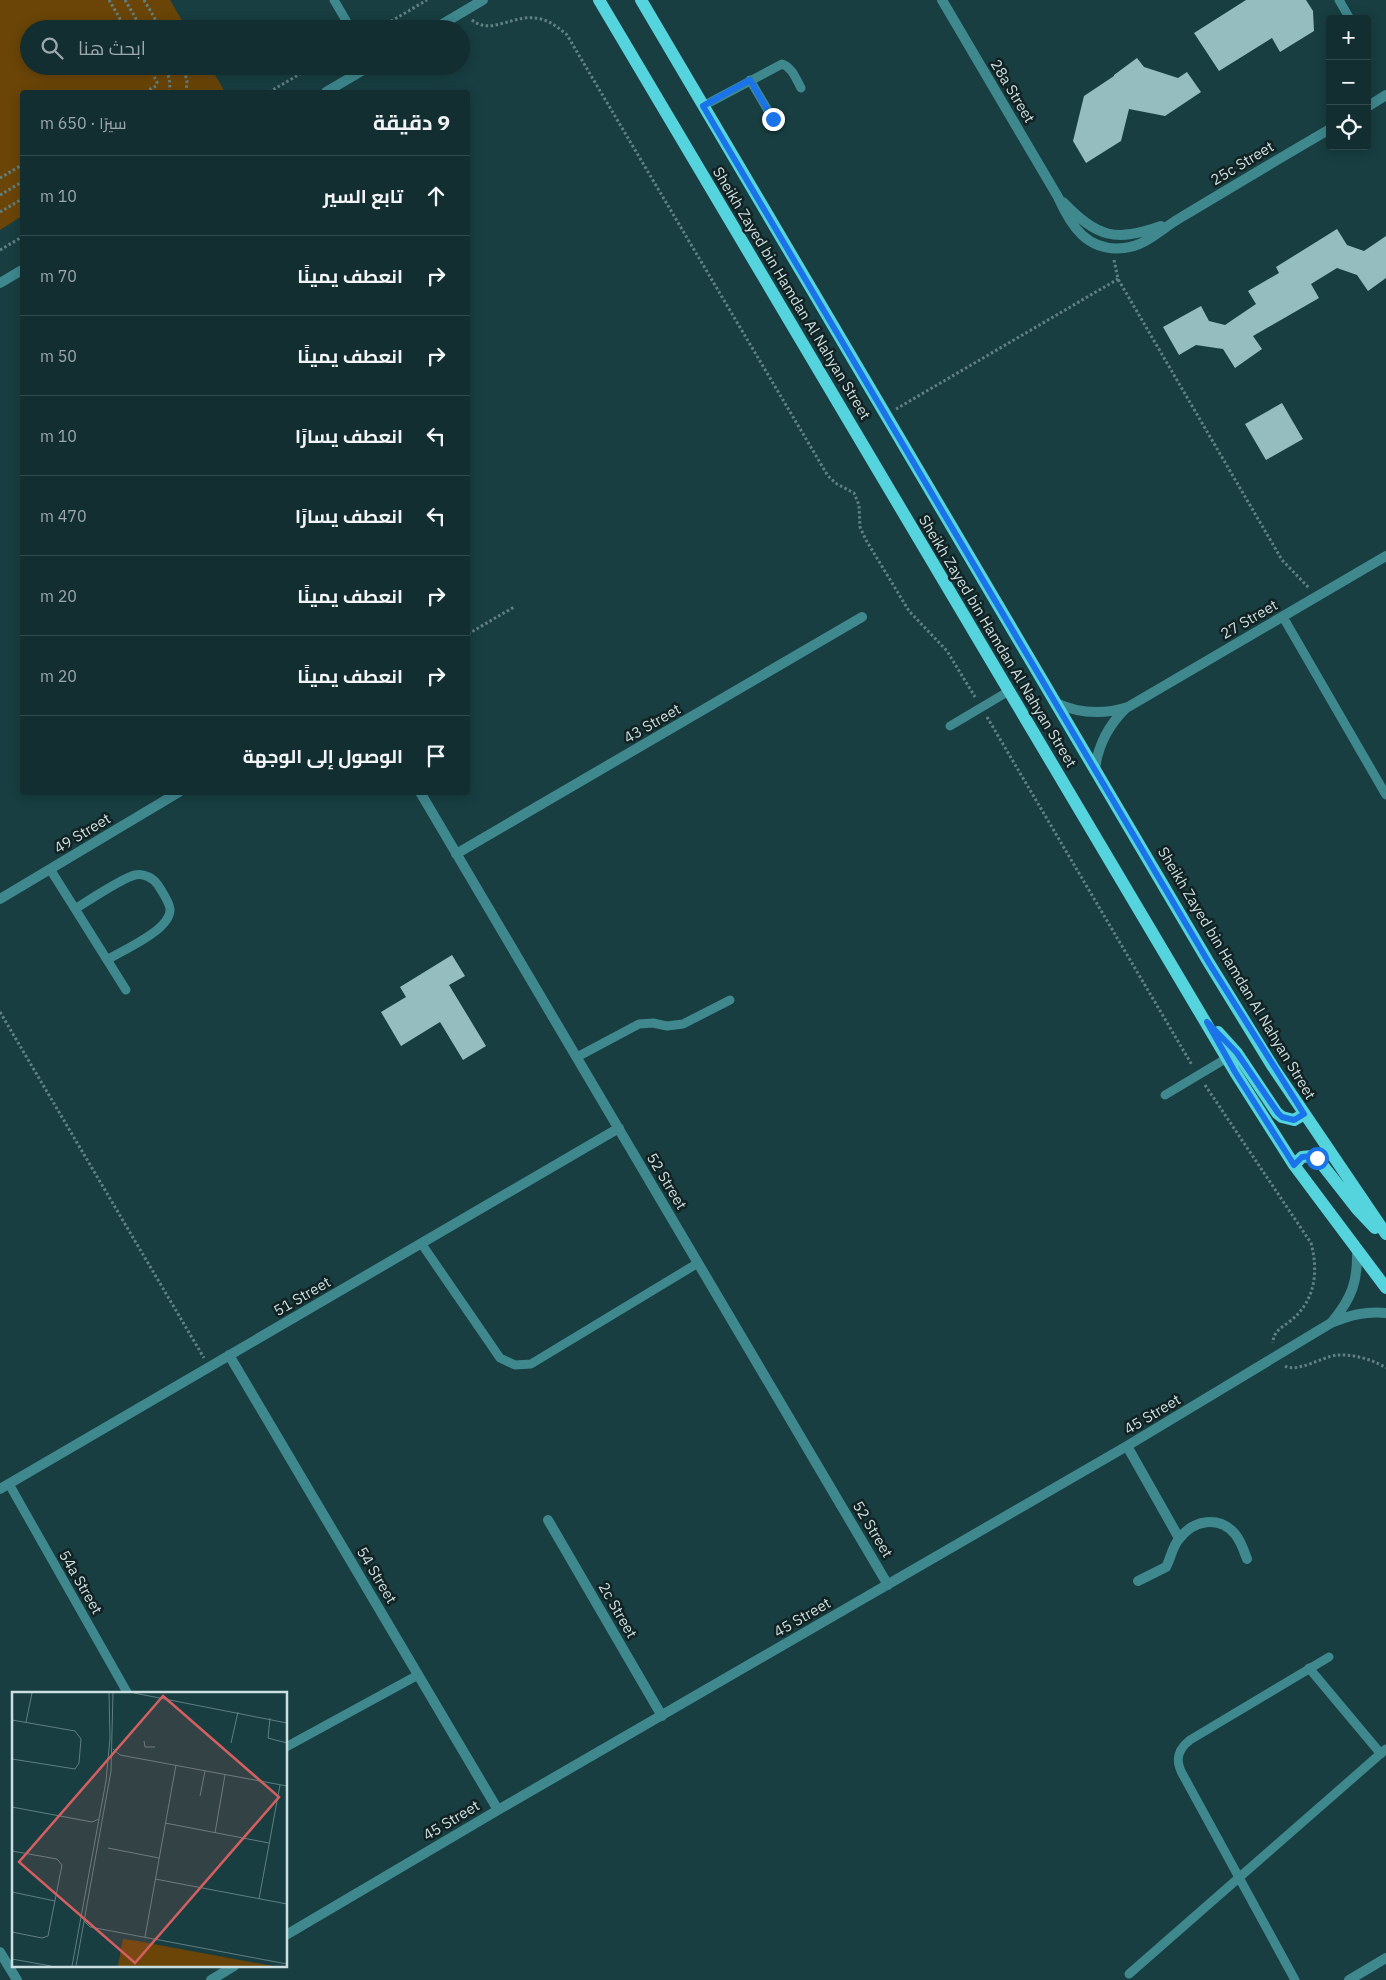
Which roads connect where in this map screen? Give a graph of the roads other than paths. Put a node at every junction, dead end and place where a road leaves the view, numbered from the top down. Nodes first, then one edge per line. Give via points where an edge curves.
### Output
1 (334, 0) edge
2 (483, 0) edge
3 (599, 0) edge
4 (641, 0) edge
5 (942, 0) edge
6 (1339, 0) edge
7 (1348, 15) edge
8 (346, 20) edge
9 (449, 20) edge
10 (355, 75) edge
11 (750, 80) junction
12 (801, 88) dead end
13 (329, 90) edge
14 (1386, 95) edge
15 (1369, 105) edge
16 (703, 106) junction
17 (773, 119) dead end
18 (1326, 131) edge
19 (1058, 197) junction
20 (1170, 224) junction
21 (1101, 232) joint
22 (1096, 244) joint
23 (20, 271) edge
24 (0, 283) edge
25 (1386, 556) edge
26 (1283, 616) junction
27 (862, 617) dead end
28 (1009, 691) junction
29 (1056, 703) junction
30 (1128, 707) junction
31 (950, 726) dead end
32 (1095, 769) junction
33 (174, 795) edge
34 (422, 795) edge
35 (1386, 795) edge
36 (456, 854) junction
37 (50, 869) junction
38 (0, 899) edge
39 (75, 909) junction
40 (107, 960) junction
41 (126, 990) dead end
42 (730, 1000) dead end
43 (1207, 1022) junction
44 (576, 1057) junction
45 (1227, 1058) junction
46 (1165, 1095) dead end
47 (1304, 1114) junction
48 (619, 1128) junction
49 (1294, 1165) junction
50 (1386, 1234) edge
51 (1386, 1238) edge
52 (421, 1243) junction
53 (1357, 1250) junction
54 (698, 1263) junction
55 (1386, 1288) edge
56 (1386, 1313) edge
57 (1331, 1323) junction
58 (230, 1355) junction
59 (1127, 1446) junction
60 (5, 1486) edge
61 (548, 1520) dead end
62 (1179, 1538) junction
63 (1247, 1559) dead end
64 (1138, 1580) dead end
65 (888, 1584) junction
66 (1329, 1657) dead end
67 (1310, 1668) junction
68 (418, 1675) junction
69 (127, 1692) edge
70 (662, 1716) junction
71 (288, 1746) edge
72 (1383, 1751) edge
73 (498, 1810) junction
74 (1239, 1877) junction
75 (288, 1935) edge
76 (0, 1952) edge
77 (1386, 1958) edge
78 (231, 1968) edge
79 (1130, 1974) dead end
80 (1362, 1977) edge
81 (16, 1980) edge
82 (211, 1980) edge
83 (1295, 1980) edge
84 (1350, 1980) edge

1 - 8 lane
2 - 9 street
3 - 28 main road, Sheikh Zayed bin Hamdan Al Nahyan Street
4 - 16 main road, Sheikh Zayed bin Hamdan Al Nahyan Street
5 - 19 street, 28a Street
6 - 7 lane
10 - 13 street
11 - 12 lane via 782,64 792,71
11 - 16 lane
11 - 17 lane
14 - 15 street
16 - 29 main road, Sheikh Zayed bin Hamdan Al Nahyan Street
18 - 20 street, 25c Street
19 - 21 street, 28a Street via 1082,221
19 - 22 street, 28a Street via 1071,224
20 - 21 street, 25c Street via 1132,235
20 - 22 street, 25c Street via 1143,243 1123,248
23 - 24 street
25 - 26 street, 27 Street
26 - 30 street, 27 Street
26 - 35 lane
27 - 36 street, 43 Street
28 - 31 lane
28 - 43 main road, Sheikh Zayed bin Hamdan Al Nahyan Street
29 - 30 street, 27 Street via 1092,713
29 - 32 main road, Sheikh Zayed bin Hamdan Al Nahyan Street
30 - 32 street, 27 Street via 1105,734
32 - 47 main road, Sheikh Zayed bin Hamdan Al Nahyan Street via 1209,963
33 - 37 street, 49 Street
34 - 36 street, 52 Street
36 - 44 street, 52 Street
37 - 38 street, 49 Street
37 - 39 lane
39 - 40 lane
39 - 40 lane via 135,875 149,877 159,887 169,904 166,922
40 - 41 lane
42 - 44 lane via 683,1024 639,1024
43 - 45 main road, Sheikh Zayed bin Hamdan Al Nahyan Street
43 - 47 main road via 1237,1053 1282,1117 1294,1120
44 - 48 street, 52 Street
45 - 46 lane
45 - 49 main road, Sheikh Zayed bin Hamdan Al Nahyan Street
47 - 50 main road, Sheikh Zayed bin Hamdan Al Nahyan Street
48 - 52 street, 51 Street
48 - 54 street, 52 Street
49 - 51 main road via 1302,1157 1317,1158 1357,1209
49 - 53 main road, Sheikh Zayed bin Hamdan Al Nahyan Street
52 - 54 lane via 500,1358 515,1365 531,1364
52 - 58 street, 51 Street
53 - 55 main road, Sheikh Zayed bin Hamdan Al Nahyan Street
53 - 57 street, 45 Street via 1358,1270 1353,1289
54 - 65 street, 52 Street
56 - 57 street, 45 Street via 1350,1315
57 - 59 street, 45 Street
58 - 60 street, 51 Street
58 - 68 street, 54 Street
59 - 62 street
59 - 65 street, 45 Street
60 - 69 lane, 54a Street
61 - 70 street, 2c Street
62 - 63 street via 1196,1524 1218,1523 1237,1536
62 - 64 street via 1166,1567
65 - 70 street, 45 Street
66 - 67 lane
67 - 72 lane
67 - 74 lane via 1190,1740 1182,1746 1178,1756 1178,1766
68 - 71 lane
68 - 73 street, 54 Street
70 - 73 street, 45 Street
72 - 74 lane
73 - 75 street, 45 Street
74 - 79 lane
74 - 83 lane
76 - 81 street
77 - 80 street
78 - 82 street
80 - 84 street

